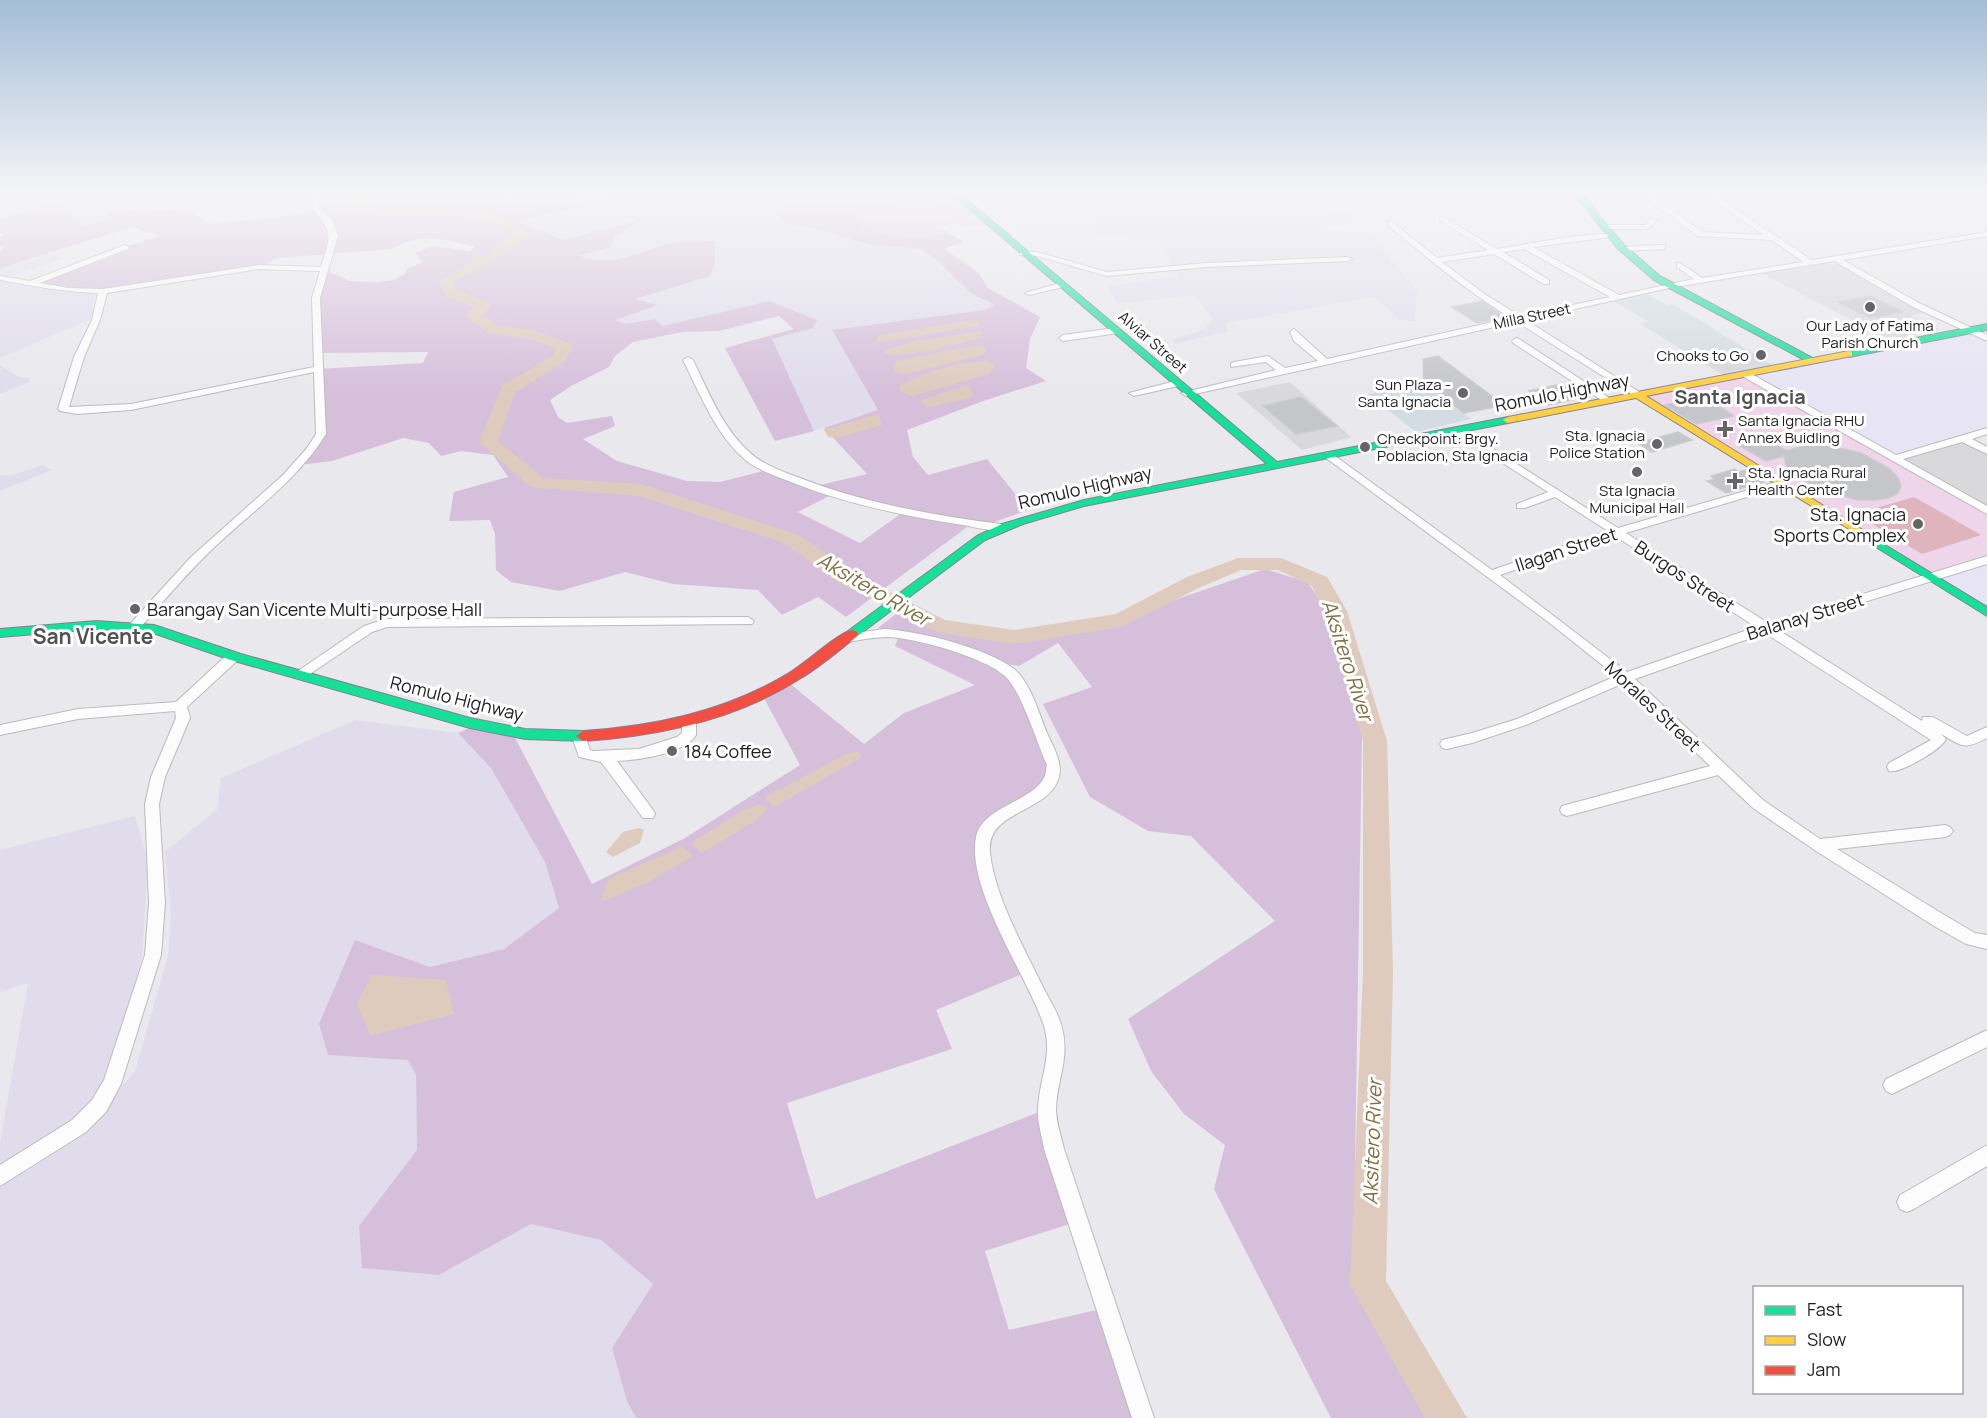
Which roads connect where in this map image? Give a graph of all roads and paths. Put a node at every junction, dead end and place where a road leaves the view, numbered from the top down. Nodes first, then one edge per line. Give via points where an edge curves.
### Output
1 (91, 260) edge
2 (328, 260) edge
3 (1031, 260) edge
4 (1059, 260) edge
5 (1323, 260) edge
6 (1440, 260) edge
7 (1507, 260) edge
8 (1551, 260) edge
9 (1636, 260) edge
10 (1806, 260) edge
11 (1825, 260) edge
12 (1838, 260) edge
13 (1435, 261) joint
14 (1809, 262) junction
15 (1680, 265) dead end
16 (323, 269) junction
17 (0, 279) edge
18 (1701, 281) junction
19 (1546, 282) dead end
20 (29, 284) junction
21 (1060, 285) junction
22 (1669, 286) junction
23 (103, 291) junction
24 (1029, 293) dead end
25 (1617, 297) junction
26 (1519, 320) junction
27 (1987, 327) edge
28 (1969, 330) junction
29 (1115, 331) junction
30 (1294, 332) dead end
31 (1063, 338) dead end
32 (1987, 338) edge
33 (1516, 341) dead end
34 (688, 360) dead end
35 (1324, 361) junction
36 (1813, 361) junction
37 (1234, 365) dead end
38 (317, 369) junction
39 (1283, 370) junction
40 (1745, 374) junction
41 (1180, 388) junction
42 (1134, 393) dead end
43 (1638, 395) junction
44 (1609, 401) junction
45 (1460, 431) junction
46 (1987, 431) edge
47 (1963, 438) junction
48 (1987, 451) edge
49 (1327, 455) junction
50 (1894, 459) junction
51 (1275, 466) junction
52 (1780, 484) junction
53 (1556, 493) junction
54 (1521, 506) dead end
55 (1987, 510) edge
56 (1001, 527) junction
57 (1616, 532) junction
58 (1987, 560) edge
59 (1491, 574) junction
60 (1929, 577) junction
61 (1987, 612) edge
62 (748, 621) dead end
63 (134, 627) junction
64 (1766, 628) junction
65 (0, 633) edge
66 (848, 636) junction
67 (234, 656) junction
68 (299, 675) junction
69 (1625, 677) junction
70 (180, 706) junction
71 (1912, 719) junction
72 (689, 720) junction
73 (0, 730) edge
74 (1986, 732) edge
75 (579, 736) junction
76 (1447, 744) dead end
77 (607, 759) junction
78 (1894, 767) dead end
79 (1720, 769) junction
80 (1567, 810) dead end
81 (648, 814) dead end
82 (1945, 831) dead end
83 (1818, 845) junction
84 (1979, 941) edge
85 (1987, 955) edge
86 (1987, 1038) edge
87 (1892, 1085) dead end
88 (1987, 1155) edge
89 (0, 1176) edge
90 (1907, 1202) dead end
91 (1143, 1418) edge

1 - 20 street
2 - 16 street
3 - 21 main road, Alviar Street
4 - 5 street via 1107,274
6 - 13 street
7 - 19 street
8 - 25 street
9 - 22 main road
10 - 14 street
11 - 14 street, Milla Street
12 - 28 street
13 - 26 street
14 - 18 street, Milla Street
15 - 18 street
16 - 23 street via 259,267
16 - 38 street via 316,298
17 - 20 street
18 - 22 street, Milla Street
20 - 23 street
21 - 24 street
21 - 29 main road, Alviar Street
22 - 25 street, Milla Street
22 - 36 main road
23 - 38 street via 96,320 64,401 63,409 67,411 131,407
25 - 26 street, Milla Street
26 - 35 street, Milla Street
26 - 43 street
27 - 28 main road, Romulo Highway
28 - 32 street
28 - 36 main road, Romulo Highway
29 - 31 street
29 - 41 main road, Alviar Street
30 - 35 street
33 - 44 street
34 - 56 street via 712,409 742,451 755,462 854,500 926,517
35 - 39 street, Milla Street
36 - 40 main road, Romulo Highway
37 - 39 street via 1268,359
38 - 63 street via 321,434 310,453 200,554
39 - 41 street, Milla Street
40 - 43 main road, Romulo Highway
40 - 50 street
41 - 42 street, Milla Street
41 - 51 main road, Alviar Street
43 - 44 main road, Romulo Highway
43 - 52 main road
44 - 45 main road, Romulo Highway
45 - 49 main road, Romulo Highway
45 - 53 street, Burgos Street
46 - 47 street
47 - 48 street
47 - 50 street
49 - 51 main road, Romulo Highway
49 - 59 street, Morales Street
50 - 55 street
51 - 56 main road, Romulo Highway via 1055,509
52 - 57 street, Ilagan Street
52 - 60 main road
53 - 54 street
53 - 57 street, Burgos Street
56 - 66 main road, Romulo Highway via 964,549
57 - 59 street, Ilagan Street
57 - 64 street, Burgos Street
58 - 60 street, Balanay Street
59 - 69 street, Morales Street
60 - 61 main road
60 - 64 street, Balanay Street
62 - 68 street via 386,623 368,629
63 - 65 main road, Romulo Highway
63 - 67 main road, Romulo Highway via 164,632
64 - 69 street, Balanay Street
64 - 71 street, Burgos Street
66 - 72 main road, Romulo Highway via 767,692
66 - 91 street via 900,634 973,653 1010,673 1022,690 1054,765 1051,780 1039,793 997,819 984,834 982,851 988,882 1052,1024 1057,1056 1047,1109 1054,1149
67 - 68 main road, Romulo Highway
67 - 70 street
68 - 75 main road, Romulo Highway via 485,727
69 - 76 street, Balanay Street via 1491,733
69 - 79 street, Morales Street
70 - 73 street via 78,714
70 - 89 street via 183,718 158,777 152,804 157,903 153,955 112,1084 99,1106 79,1126
71 - 74 street via 1924,718 1967,742
71 - 78 street via 1939,739
72 - 75 main road, Romulo Highway via 647,730
72 - 77 street via 689,735 679,744
75 - 77 street via 584,753
77 - 81 street
79 - 80 street
79 - 83 street, Morales Street via 1758,804
82 - 83 street
83 - 84 street, Morales Street
84 - 85 street, Morales Street
86 - 87 street
88 - 90 street

